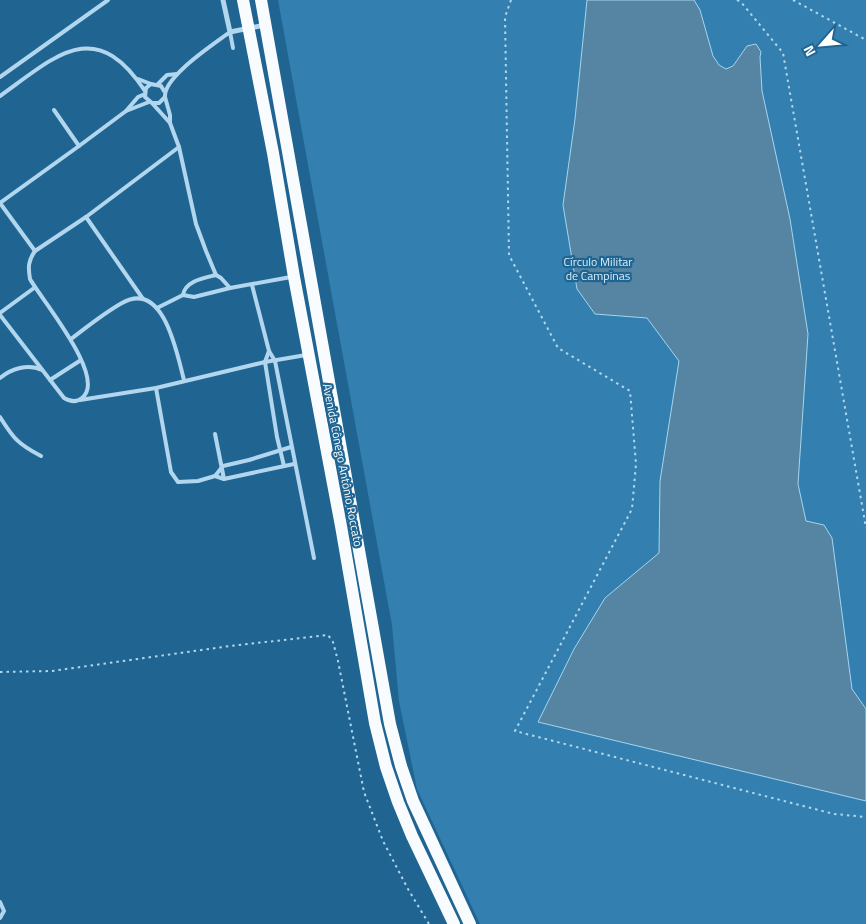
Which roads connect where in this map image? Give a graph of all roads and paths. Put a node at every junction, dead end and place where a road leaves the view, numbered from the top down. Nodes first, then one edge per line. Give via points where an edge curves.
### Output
1 (108, 0) edge
2 (222, 0) edge
3 (243, 0) edge
4 (261, 0) edge
5 (512, 0) edge
6 (736, 0) edge
7 (793, 0) edge
8 (266, 25) junction
9 (249, 28) junction
10 (230, 32) junction
11 (866, 40) edge
12 (232, 48) dead end
13 (177, 74) junction
14 (0, 77) edge
15 (138, 79) junction
16 (151, 84) junction
17 (158, 84) junction
18 (164, 91) junction
19 (145, 93) junction
20 (0, 96) edge
21 (165, 97) junction
22 (151, 103) junction
23 (54, 110) dead end
24 (126, 111) junction
25 (170, 123) junction
26 (79, 146) junction
27 (179, 147) junction
28 (86, 217) junction
29 (35, 251) junction
30 (216, 275) junction
31 (294, 277) junction
32 (252, 284) junction
33 (34, 288) junction
34 (230, 288) junction
35 (183, 296) junction
36 (143, 299) junction
37 (157, 308) junction
38 (0, 314) edge
39 (71, 338) junction
40 (270, 351) junction
41 (308, 355) junction
42 (81, 360) junction
43 (274, 361) junction
44 (265, 362) junction
45 (44, 371) junction
46 (0, 378) edge
47 (50, 380) junction
48 (184, 380) junction
49 (156, 388) junction
50 (78, 400) junction
51 (0, 417) edge
52 (215, 434) dead end
53 (291, 447) junction
54 (280, 451) junction
55 (41, 456) dead end
56 (294, 464) junction
57 (223, 466) junction
58 (284, 466) junction
59 (215, 476) junction
60 (224, 479) junction
61 (866, 528) edge
62 (314, 558) dead end
63 (0, 672) edge
64 (866, 817) edge
65 (0, 902) edge
66 (0, 918) edge
67 (428, 924) edge
68 (454, 924) edge
69 (470, 924) edge

1 - 14 lane
2 - 10 street
3 - 9 main road, Avenida Cônego Antônio Roccato
4 - 8 main road, Avenida Cônego Antônio Roccato
5 - 64 path via 505,17 509,255 558,348 630,391 636,464 632,509 515,731 834,814
6 - 61 path via 783,54
7 - 11 path
8 - 9 street
8 - 69 main road, Avenida Cônego Antônio Roccato via 390,724 413,801
9 - 10 street
9 - 31 main road, Avenida Cônego Antônio Roccato
10 - 12 lane
10 - 13 lane
13 - 17 lane via 167,75
13 - 18 lane
15 - 16 lane
15 - 19 lane
15 - 20 lane via 107,52 80,49 53,58
16 - 17 lane
16 - 19 lane
17 - 18 lane
18 - 21 lane
19 - 22 lane
19 - 24 lane
21 - 22 lane via 159,103
21 - 25 lane
22 - 24 lane
22 - 25 lane
23 - 26 lane
24 - 26 lane
25 - 27 lane
26 - 29 lane via 0,203
27 - 28 lane
27 - 30 lane via 196,224
28 - 29 lane
28 - 36 lane
29 - 33 lane via 29,258 28,267
30 - 34 lane
30 - 35 lane via 190,284
31 - 32 lane
31 - 41 main road, Avenida Cônego Antônio Roccato
32 - 34 lane
32 - 40 lane
33 - 38 lane
33 - 39 lane
34 - 35 lane via 194,297
35 - 37 lane
36 - 37 lane
36 - 39 lane via 122,303
37 - 48 lane via 171,332
38 - 45 lane
39 - 42 lane
40 - 43 lane
40 - 44 lane
41 - 43 lane
41 - 68 main road, Avenida Cônego Antônio Roccato via 375,723 398,802
42 - 47 lane
42 - 50 lane via 88,385 86,394
43 - 44 lane
43 - 53 lane
44 - 48 lane
44 - 54 lane
45 - 46 lane via 18,368
45 - 47 lane
47 - 50 lane via 64,398
48 - 49 lane
49 - 50 lane
49 - 59 lane via 175,480 198,481
51 - 55 lane via 14,440
52 - 57 lane
53 - 54 lane
53 - 56 lane
54 - 57 lane
54 - 58 lane
56 - 58 lane
56 - 62 lane
57 - 59 lane
57 - 60 lane
58 - 60 lane
59 - 60 lane
63 - 67 path via 52,670 328,635 338,661 364,792 384,841
65 - 66 lane via 4,911

